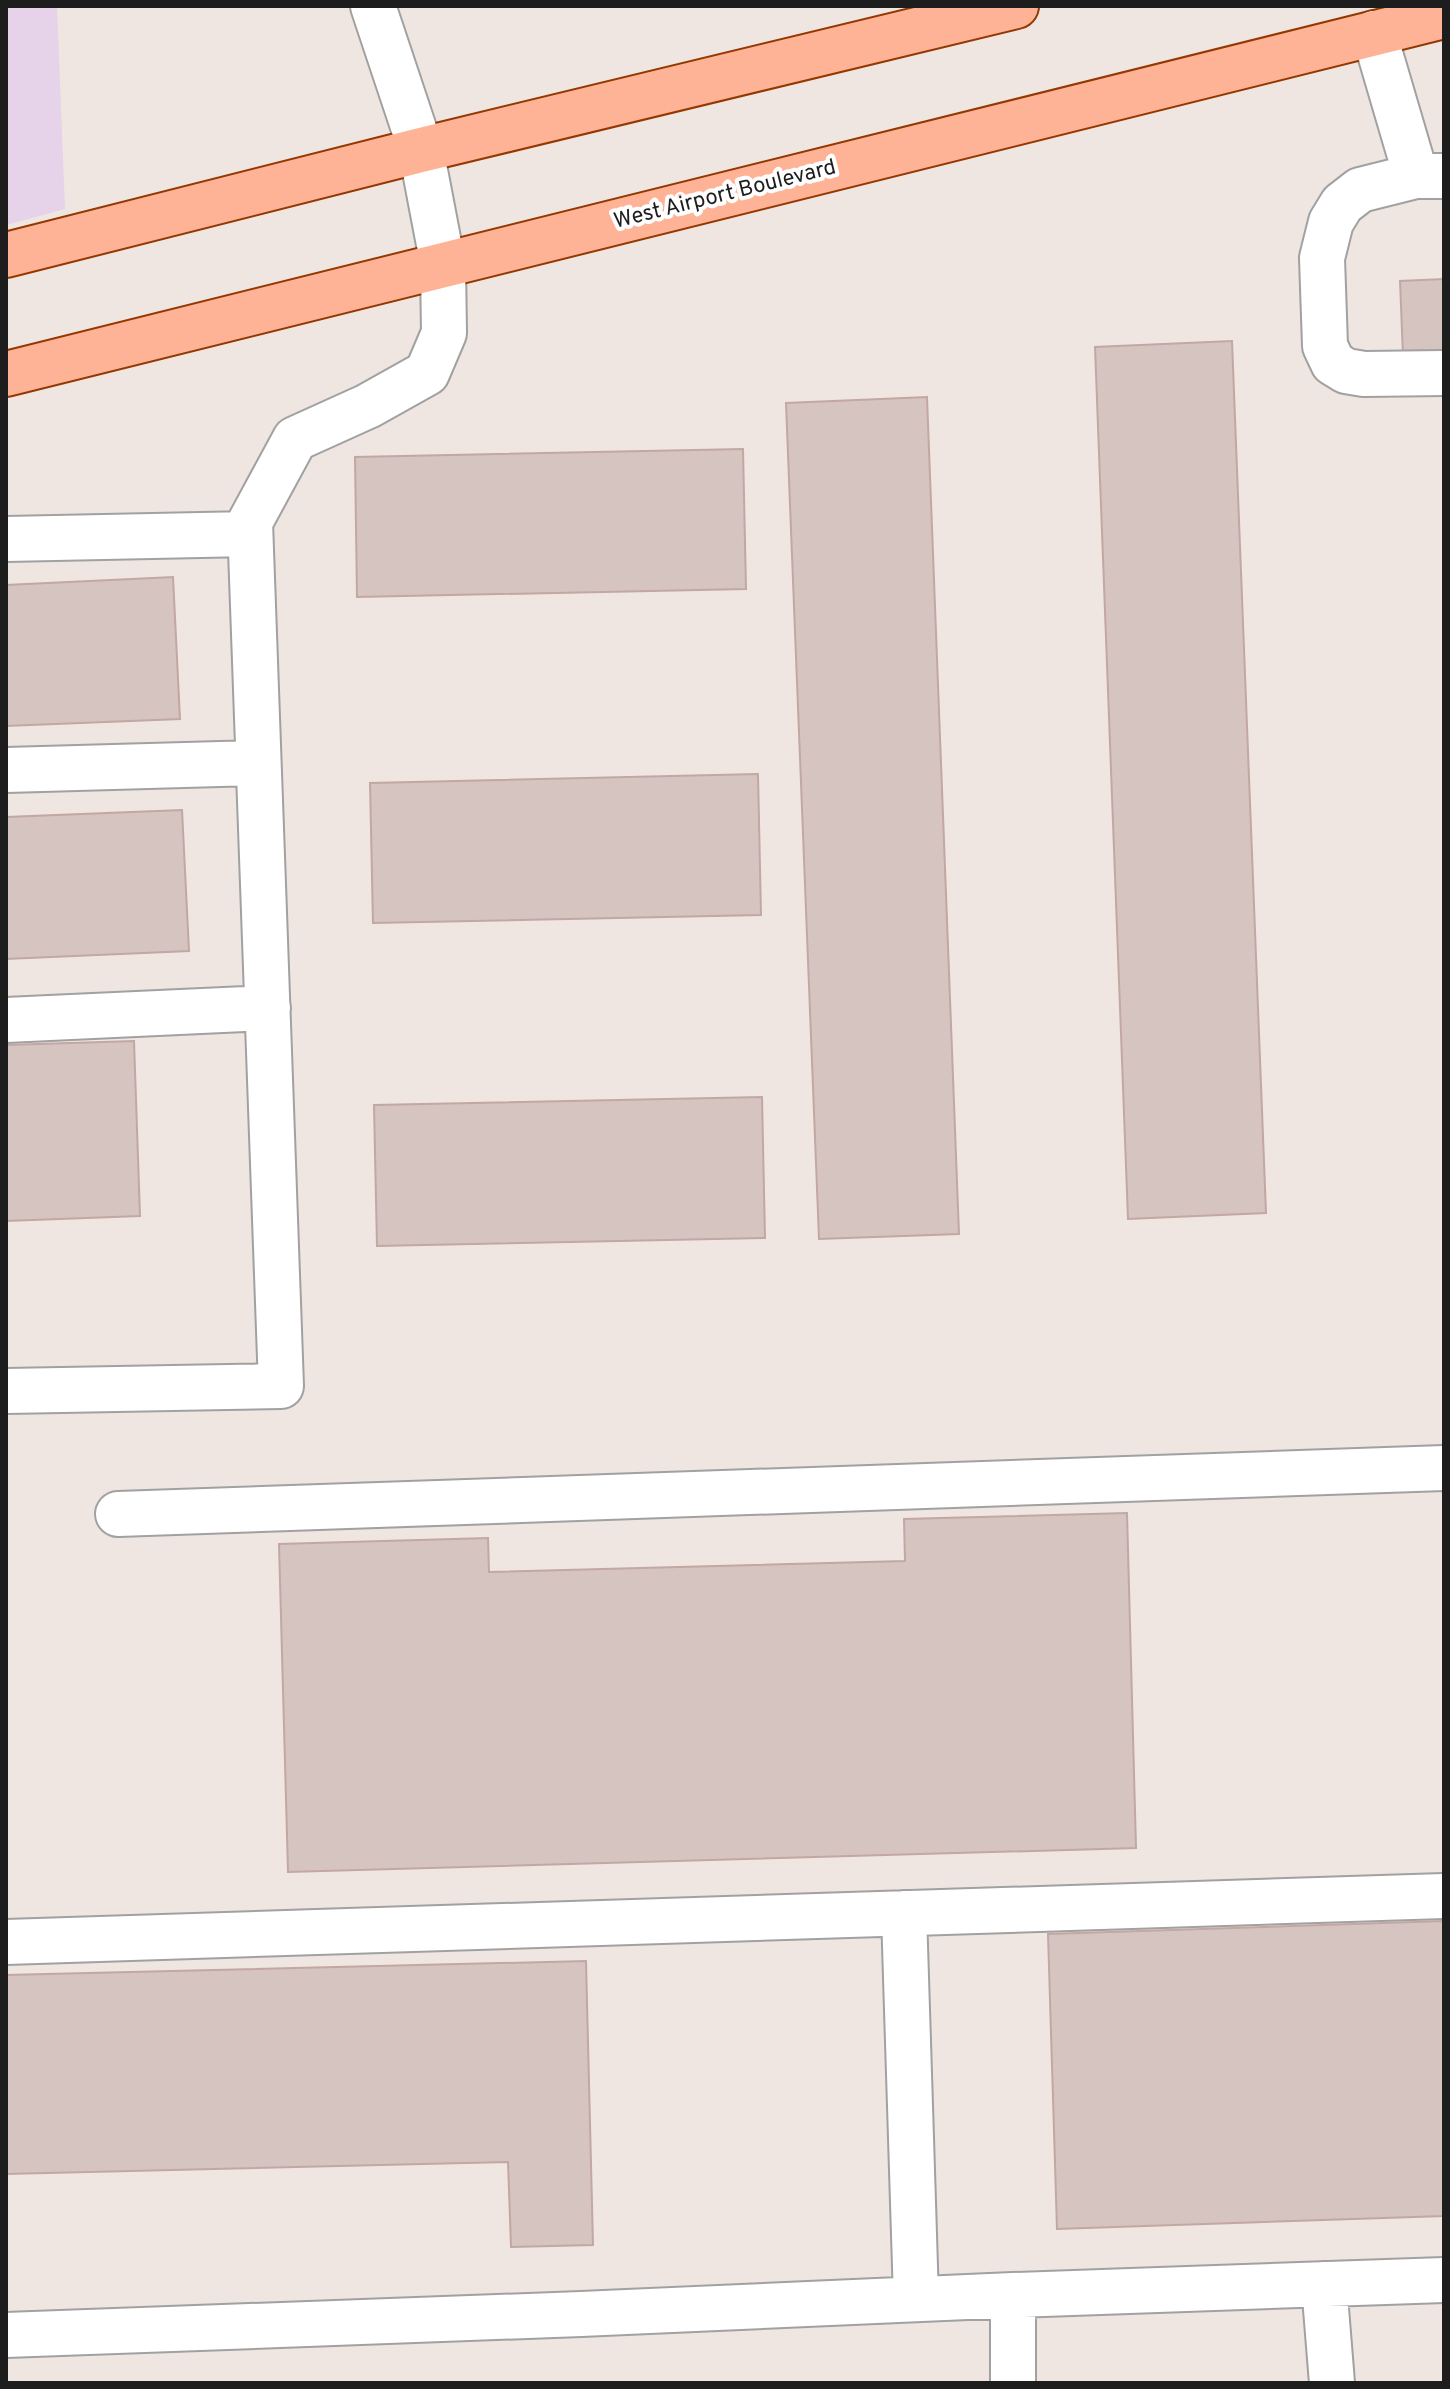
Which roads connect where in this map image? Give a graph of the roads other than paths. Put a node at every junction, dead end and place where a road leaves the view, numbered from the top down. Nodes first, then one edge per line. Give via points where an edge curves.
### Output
1 (373, 6) edge
2 (1016, 6) edge
3 (1444, 16) edge
4 (1374, 33) junction
5 (421, 150) junction
6 (1430, 176) edge
7 (6, 255) edge
8 (443, 265) junction
9 (1444, 373) edge
10 (6, 374) edge
11 (250, 534) junction
12 (6, 539) edge
13 (258, 763) junction
14 (6, 770) edge
15 (268, 1008) junction
16 (6, 1020) edge
17 (6, 1391) edge
18 (1444, 1468) edge
19 (118, 1514) dead end
20 (1444, 1896) edge
21 (904, 1913) junction
22 (6, 1942) edge
23 (1444, 2280) edge
24 (1324, 2284) junction
25 (1013, 2295) junction
26 (916, 2299) junction
27 (6, 2335) edge
28 (1013, 2383) edge
29 (1332, 2383) edge

1 - 5 lane
2 - 5 main road
3 - 4 main road, West Airport Boulevard
4 - 6 lane
4 - 8 main road, West Airport Boulevard
5 - 7 main road
5 - 8 lane
6 - 9 lane via 1360,190 1342,204 1331,222 1322,258 1325,346 1333,363 1346,371
8 - 10 main road, West Airport Boulevard
8 - 11 lane via 444,333 427,373 295,439 250,522
11 - 12 lane
11 - 13 lane
13 - 14 lane
13 - 15 lane
15 - 16 lane
15 - 17 lane via 281,1386
18 - 19 lane
20 - 21 lane
21 - 22 lane
21 - 26 lane
23 - 24 lane
24 - 25 lane
24 - 29 lane
25 - 26 lane
25 - 28 lane
26 - 27 lane

